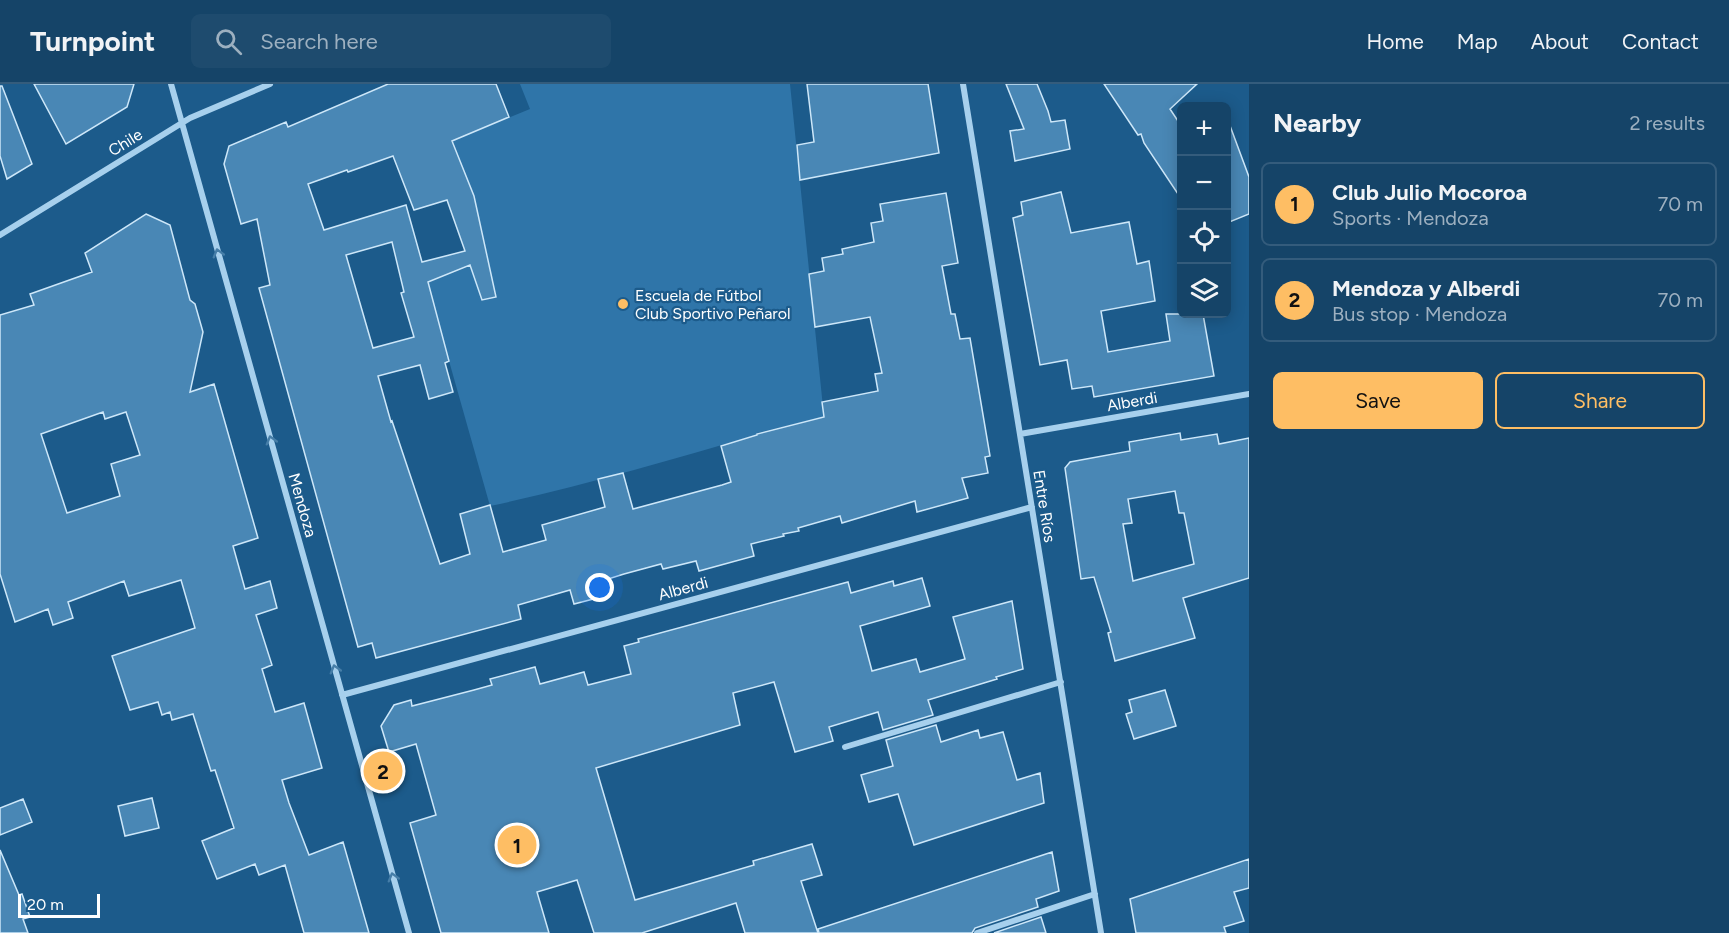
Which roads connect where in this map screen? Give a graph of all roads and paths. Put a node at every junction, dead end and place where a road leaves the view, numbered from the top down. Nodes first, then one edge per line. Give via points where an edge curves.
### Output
1 (171, 84) edge
2 (270, 84) edge
3 (963, 84) edge
4 (182, 123) junction
5 (0, 235) edge
6 (1249, 394) edge
7 (1020, 434) junction
8 (1032, 507) junction
9 (1061, 682) junction
10 (342, 695) junction
11 (845, 747) dead end
12 (1095, 894) junction
13 (409, 933) edge
14 (977, 933) edge
15 (1101, 933) edge

1 - 4 street, Mendoza
2 - 4 street, Chile
3 - 7 street, Entre Ríos
4 - 5 street, Chile
10 -> 4 street, Mendoza
6 - 7 street, Alberdi
7 - 8 street, Entre Ríos
8 - 9 street, Entre Ríos
8 - 10 street, Alberdi
9 - 11 street
9 - 12 street, Entre Ríos
13 -> 10 street, Mendoza
12 - 14 street
12 - 15 street, Entre Ríos

